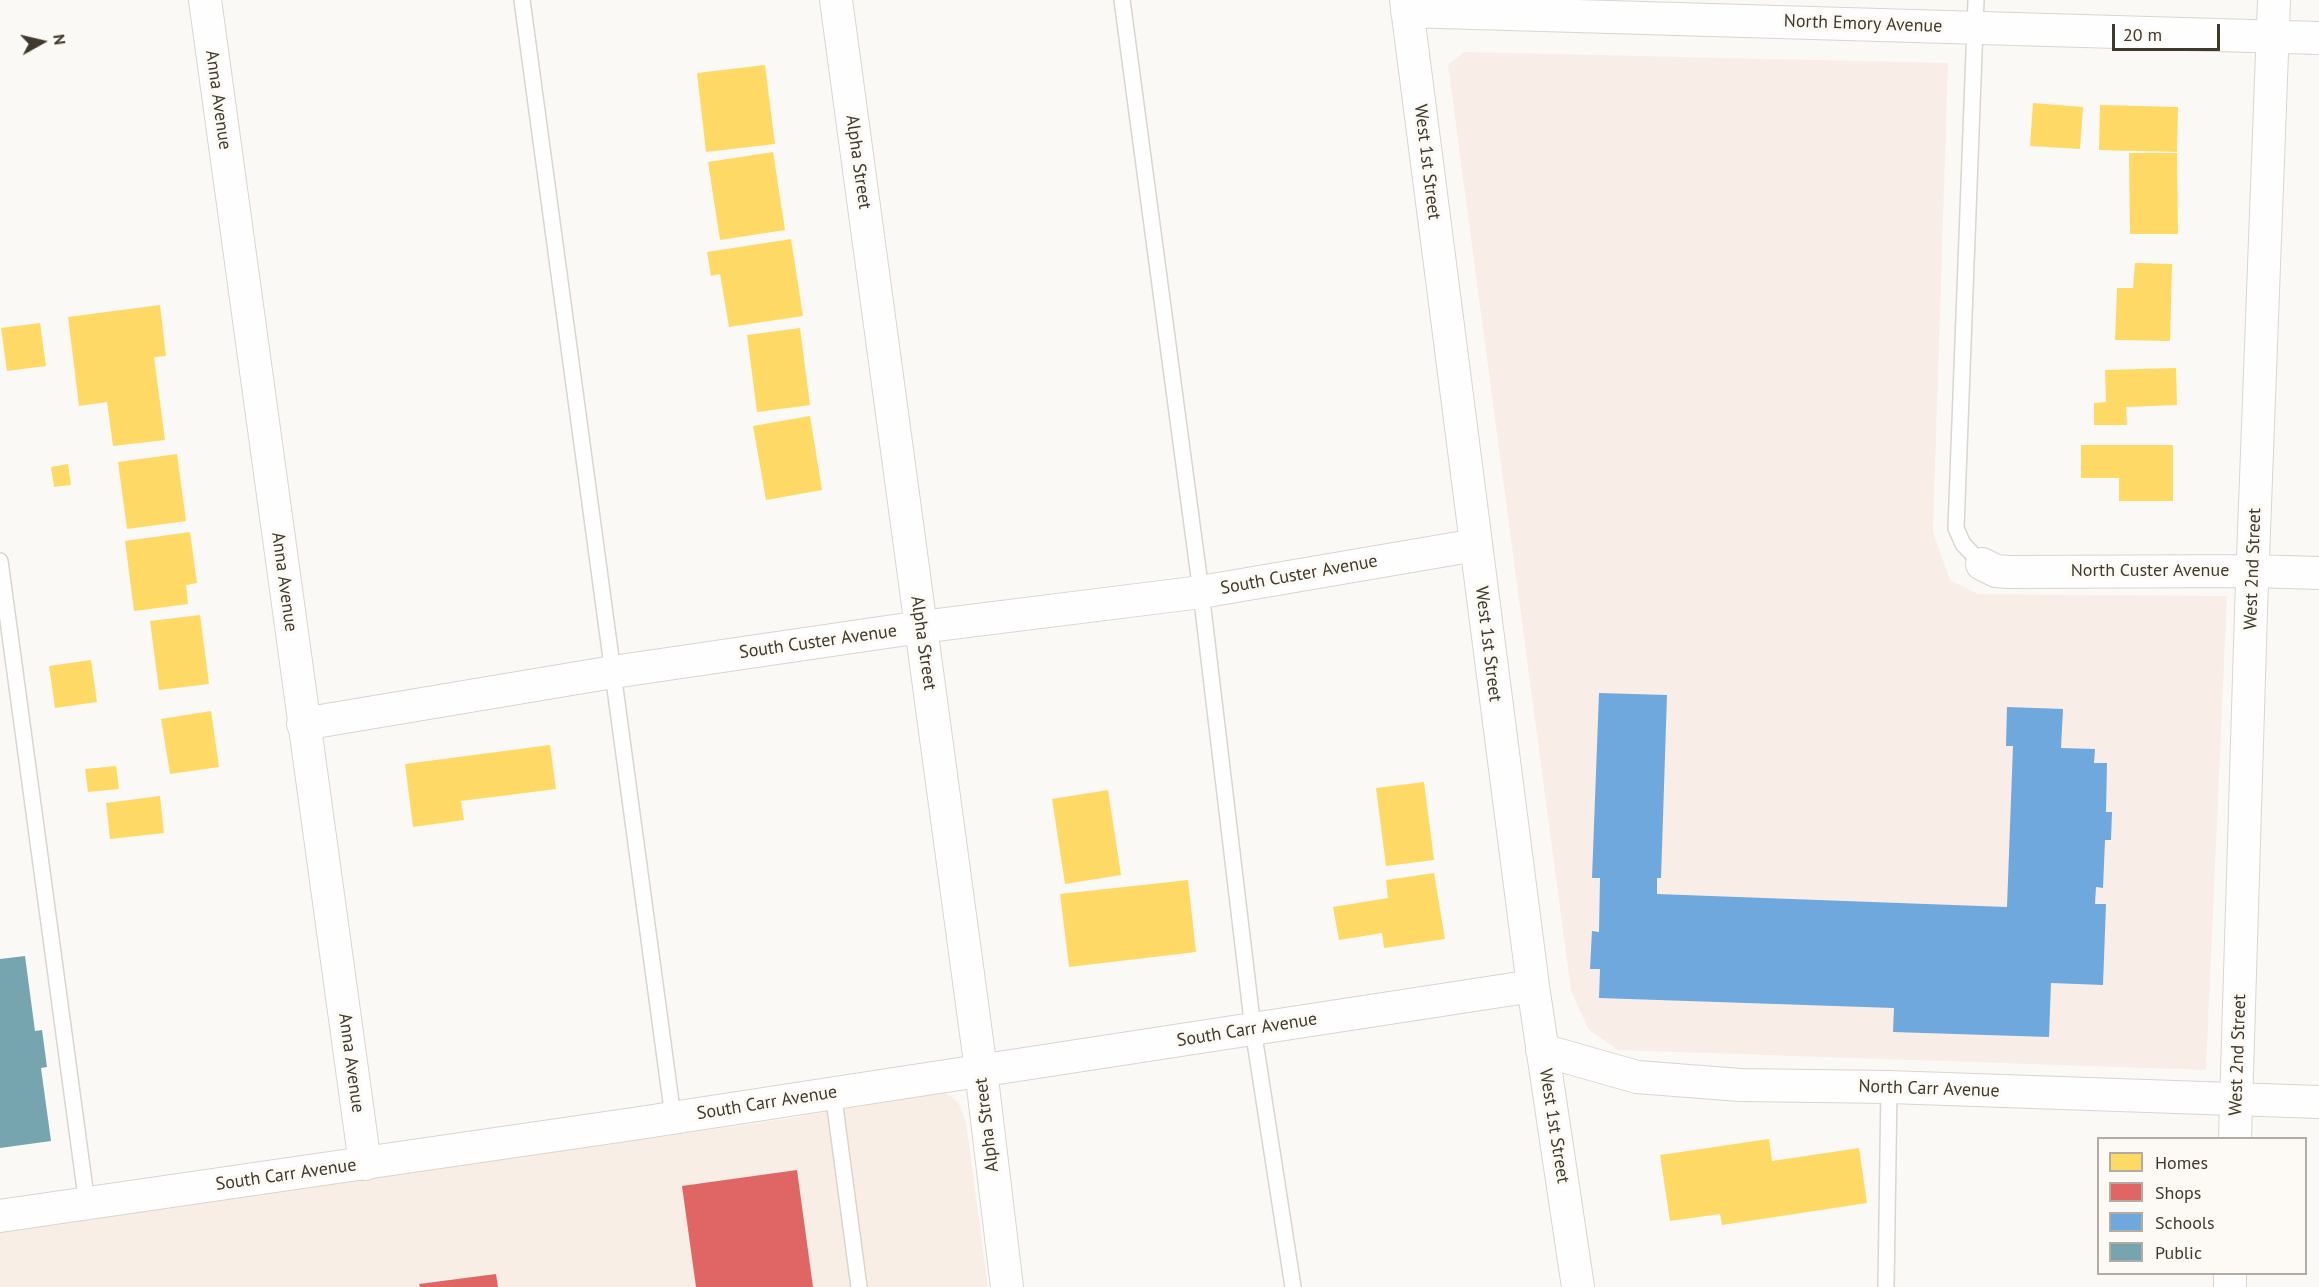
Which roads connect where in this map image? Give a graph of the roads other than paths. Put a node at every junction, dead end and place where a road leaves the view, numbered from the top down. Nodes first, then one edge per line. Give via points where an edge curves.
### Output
1 (205, 0) edge
2 (522, 0) edge
3 (836, 0) edge
4 (1122, 0) edge
5 (2274, 0) edge
6 (1406, 5) edge
7 (1975, 14) edge
8 (2273, 36) junction
9 (2319, 38) edge
10 (1476, 545) junction
11 (0, 561) edge
12 (1982, 564) joint
13 (2253, 571) junction
14 (2319, 573) edge
15 (1201, 592) junction
16 (921, 627) junction
17 (613, 672) junction
18 (303, 724) junction
19 (1533, 986) junction
20 (1253, 1029) junction
21 (1542, 1050) junction
22 (981, 1070) junction
23 (1889, 1087) junction
24 (833, 1092) junction
25 (2236, 1099) junction
26 (2319, 1102) edge
27 (673, 1117) junction
28 (2235, 1137) edge
29 (366, 1164) junction
30 (87, 1204) junction
31 (0, 1216) edge
32 (860, 1287) edge
33 (1007, 1287) edge
34 (1293, 1287) edge
35 (1578, 1287) edge
36 (1886, 1287) edge

1 - 18 street, Anna Avenue
2 - 17 lane
3 - 16 street, Alpha Street
4 - 15 lane
5 - 8 street, West 2nd Street
6 - 7 street, North Emory Avenue
6 - 10 street, West 1st Street
7 - 8 street, North Emory Avenue
7 - 12 lane via 1956,528 1963,544
8 - 9 street, North Emory Avenue
8 - 13 street, West 2nd Street
10 - 15 street, South Custer Avenue
10 - 19 street, West 1st Street
11 - 30 lane
12 - 13 street, North Custer Avenue via 2009,572
13 - 14 street, North Custer Avenue
13 - 25 street, West 2nd Street
15 - 16 street, South Custer Avenue
15 - 20 lane
16 - 17 street, South Custer Avenue
16 - 22 street, Alpha Street
17 - 18 street, South Custer Avenue
17 - 27 lane
18 - 29 street, Anna Avenue
19 - 20 street, South Carr Avenue
19 - 21 street, West 1st Street
20 - 22 street, South Carr Avenue
20 - 34 lane
21 - 23 street, North Carr Avenue via 1636,1077 1740,1085
21 - 35 street, West 1st Street
22 - 24 street, South Carr Avenue
22 - 33 street, Alpha Street
23 - 25 street, North Carr Avenue
23 - 36 lane
24 - 27 street, South Carr Avenue
24 - 32 lane
25 - 26 street, North Carr Avenue
25 - 28 street, West 2nd Street
27 - 29 street, South Carr Avenue
29 - 30 street, South Carr Avenue
30 - 31 street, South Carr Avenue

